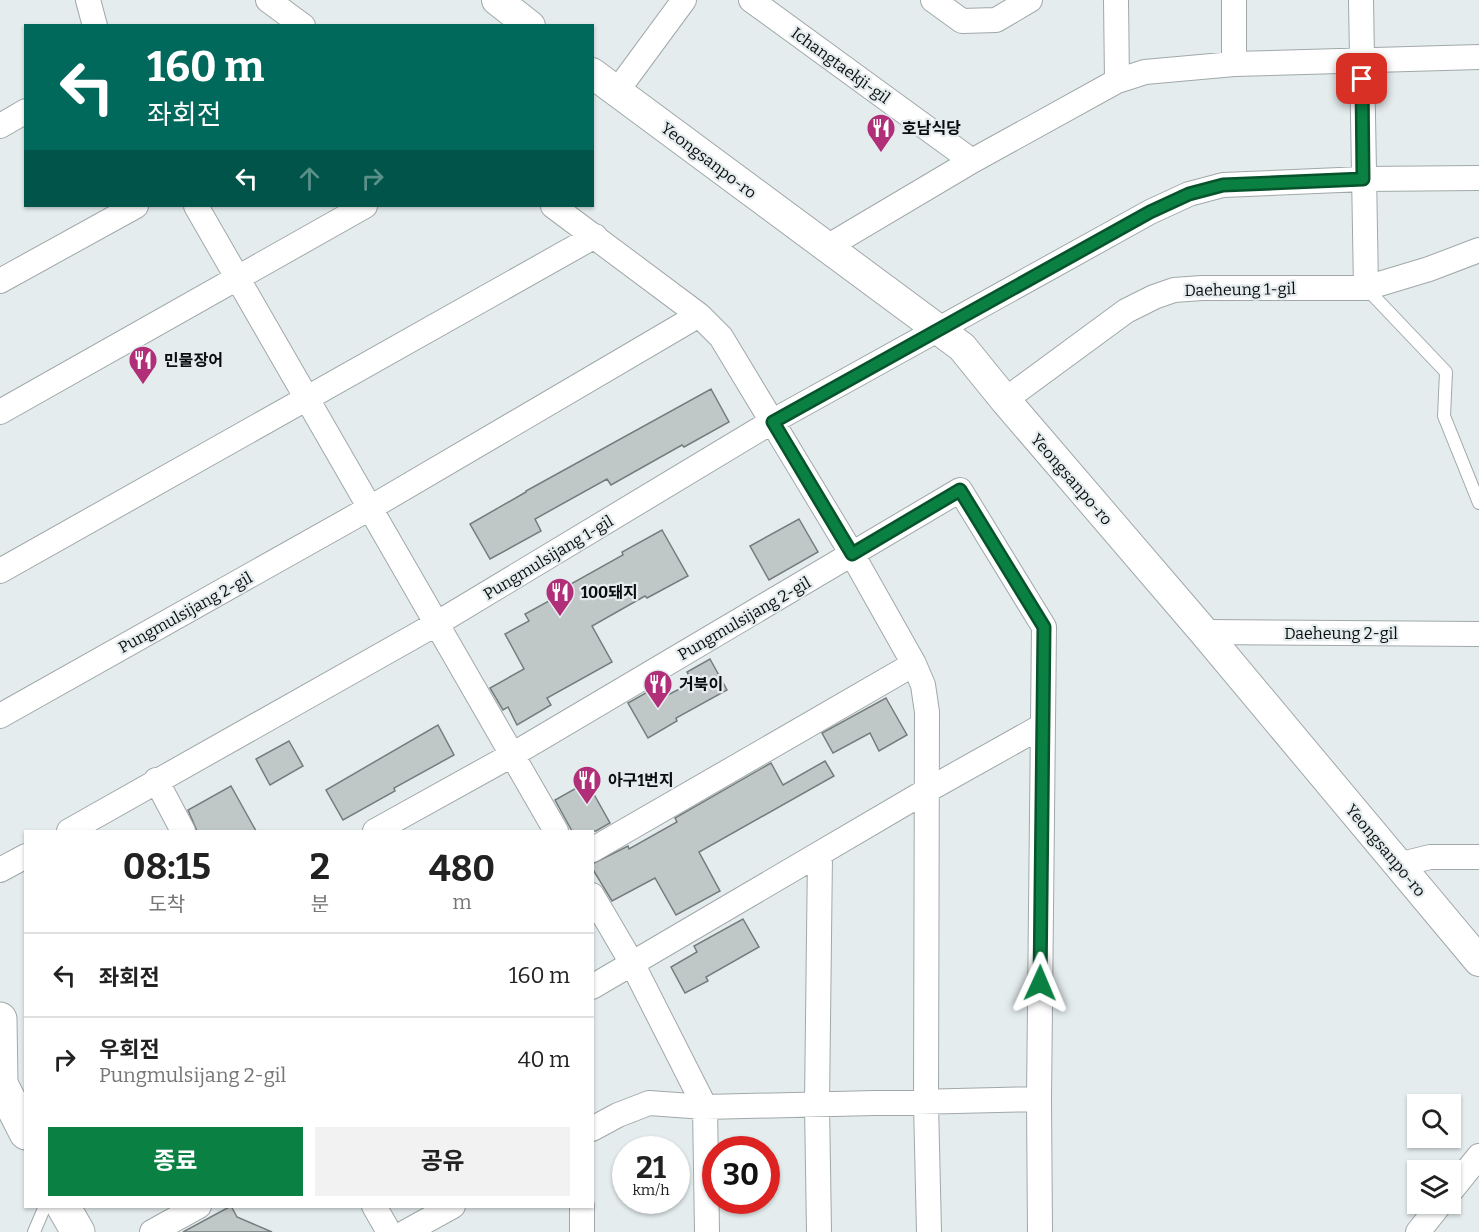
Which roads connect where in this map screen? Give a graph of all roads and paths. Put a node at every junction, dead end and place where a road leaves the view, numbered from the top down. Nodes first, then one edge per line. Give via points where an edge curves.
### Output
1 (88, 0) edge
2 (268, 0) edge
3 (497, 0) edge
4 (684, 0) edge
5 (751, 0) edge
6 (933, 0) edge
7 (1030, 0) edge
8 (1116, 0) edge
9 (1234, 0) edge
10 (1361, 0) edge
11 (94, 24) edge
12 (300, 24) edge
13 (527, 24) edge
14 (1479, 57) edge
15 (1362, 59) junction
16 (1234, 64) junction
17 (599, 79) edge
18 (1117, 81) junction
19 (24, 112) edge
20 (0, 126) edge
21 (972, 161) junction
22 (1479, 178) edge
23 (1363, 179) junction
24 (134, 207) edge
25 (197, 207) edge
26 (363, 207) edge
27 (554, 207) edge
28 (595, 236) junction
29 (827, 247) junction
30 (1479, 249) edge
31 (237, 278) junction
32 (0, 281) edge
33 (1366, 288) junction
34 (699, 315) junction
35 (938, 329) junction
36 (306, 398) junction
37 (1005, 400) junction
38 (0, 412) edge
39 (773, 422) junction
40 (1479, 503) edge
41 (370, 508) junction
42 (852, 554) junction
43 (0, 572) edge
44 (436, 624) junction
45 (1204, 632) junction
46 (1479, 634) edge
47 (914, 664) junction
48 (0, 716) edge
49 (1042, 726) junction
50 (512, 755) junction
51 (156, 780) junction
52 (926, 791) junction
53 (71, 830) edge
54 (182, 830) edge
55 (377, 830) edge
56 (555, 830) edge
57 (594, 849) edge
58 (819, 854) junction
59 (24, 857) edge
60 (1479, 857) edge
61 (1398, 865) junction
62 (0, 870) edge
63 (594, 898) edge
64 (1479, 961) edge
65 (633, 965) junction
66 (594, 986) edge
67 (0, 1019) edge
68 (0, 1082) edge
69 (1039, 1099) junction
70 (926, 1103) junction
71 (817, 1104) junction
72 (705, 1107) junction
73 (594, 1128) edge
74 (24, 1129) edge
75 (1479, 1156) edge
76 (1461, 1178) edge
77 (44, 1208) edge
78 (64, 1208) edge
79 (195, 1208) edge
80 (375, 1208) edge
81 (449, 1208) edge
82 (582, 1208) edge
83 (1432, 1214) edge
84 (34, 1232) edge
85 (78, 1232) edge
86 (152, 1232) edge
87 (389, 1232) edge
88 (406, 1232) edge
89 (582, 1232) edge
90 (707, 1232) edge
91 (819, 1232) edge
92 (929, 1232) edge
93 (1040, 1232) edge
94 (1418, 1232) edge

1 - 11 street
2 - 12 street
3 - 13 street
4 - 17 street
5 - 21 street, Ichangtaekji-gil
6 - 7 street via 962,21 996,20
8 - 18 street
9 - 16 street
10 - 15 street
14 - 15 street
15 - 16 street
15 - 23 street
16 - 18 street via 1145,72
17 - 29 street, Yeongsanpo-ro
18 - 21 street
19 - 20 street
21 - 29 street
22 - 23 street, Pungmulsijang 1-gil
23 - 33 street
23 - 35 street, Pungmulsijang 1-gil via 1223,185 1189,194
24 - 32 street
25 - 31 street
26 - 31 street
27 - 28 street
28 - 34 street
28 - 36 street
29 - 35 street, Yeongsanpo-ro
30 - 33 street, Daeheung 1-gil
31 - 36 street
31 - 38 street
33 - 37 street, Daeheung 1-gil via 1174,290 1126,311
33 - 40 lane via 1446,372 1444,416
34 - 39 street via 721,337
34 - 41 street, Pungmulsijang 2-gil
35 - 37 street, Yeongsanpo-ro via 962,347
35 - 39 street, Pungmulsijang 1-gil
36 - 41 street
36 - 43 street
37 - 45 street, Yeongsanpo-ro
39 - 42 street
39 - 44 street, Pungmulsijang 1-gil
41 - 44 street
41 - 48 street, Pungmulsijang 2-gil
42 - 47 street
42 - 49 street, Pungmulsijang 2-gil via 960,490 1044,627
42 - 50 street, Pungmulsijang 2-gil
44 - 50 street
44 - 51 street, Pungmulsijang 1-gil
45 - 46 street, Daeheung 2-gil
45 - 61 street, Yeongsanpo-ro
47 - 52 street via 927,712
47 - 57 street
49 - 52 street
49 - 69 street
50 - 55 street, Pungmulsijang 2-gil
50 - 56 street
51 - 53 street, Pungmulsijang 1-gil
51 - 54 street
52 - 58 street
52 - 70 street
58 - 65 street
58 - 71 street
59 - 62 street
60 - 61 street via 1430,857
61 - 64 street, Yeongsanpo-ro
63 - 65 street
65 - 66 street
65 - 72 street
67 - 68 main road
68 - 74 main road
69 - 70 street
69 - 93 street
70 - 71 street
70 - 92 street
71 - 72 street
71 - 91 street
72 - 73 street via 649,1102
72 - 90 street
75 - 76 street
77 - 84 lane
78 - 85 main road
79 - 86 street
80 - 87 street
81 - 88 street
82 - 89 street
83 - 94 street

